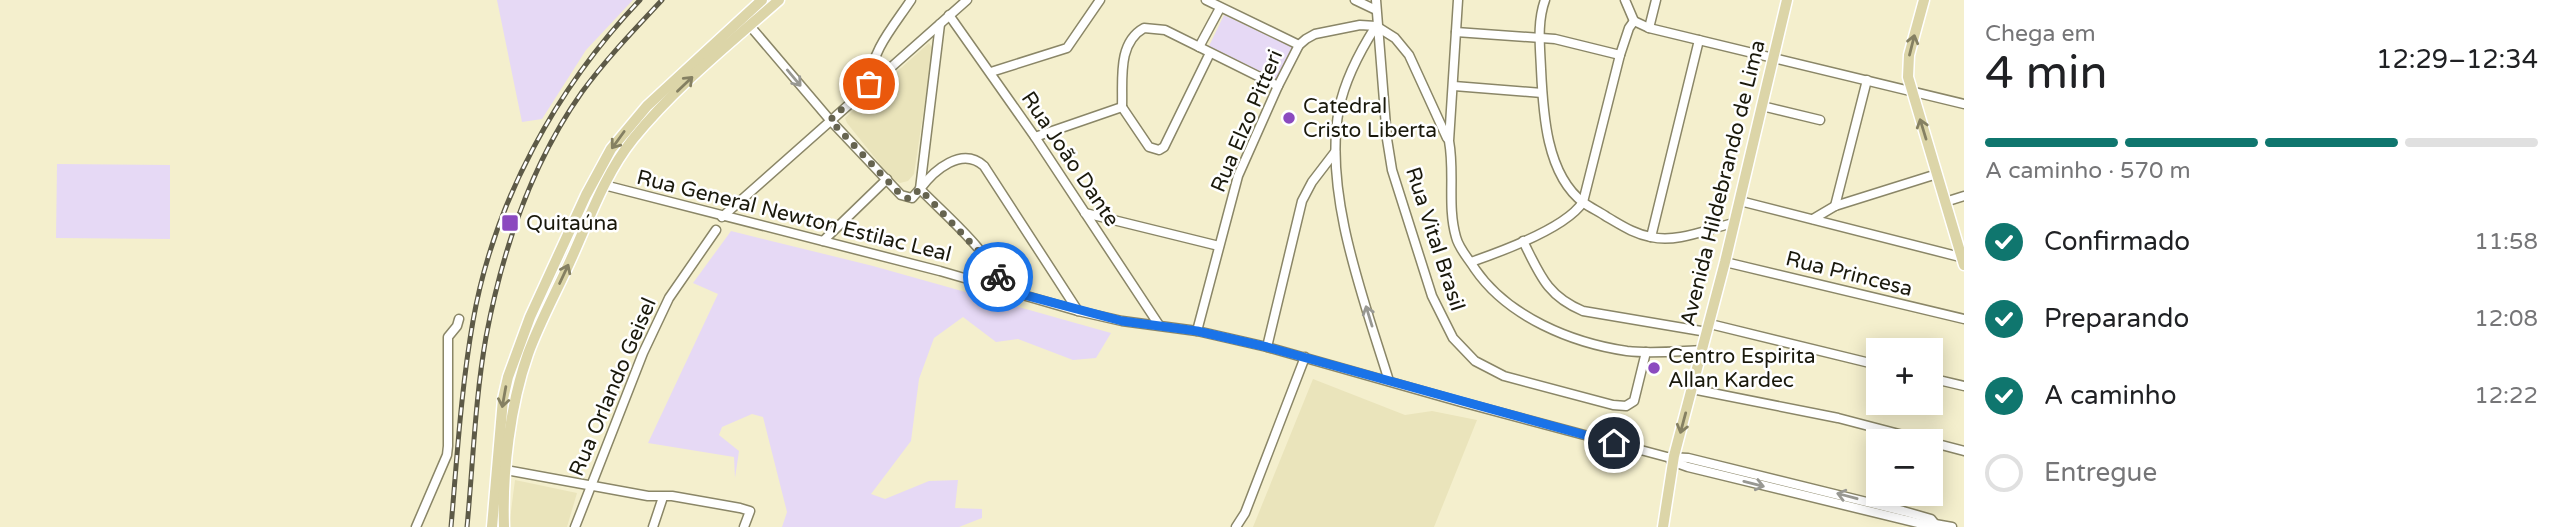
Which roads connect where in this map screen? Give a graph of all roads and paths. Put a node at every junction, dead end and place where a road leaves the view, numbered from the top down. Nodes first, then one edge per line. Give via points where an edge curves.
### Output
1 (762, 0) edge
2 (779, 0) edge
3 (911, 0) edge
4 (967, 0) edge
5 (1100, 0) edge
6 (1206, 0) edge
7 (1355, 0) edge
8 (1376, 0) edge
9 (1458, 0) edge
10 (1545, 0) edge
11 (1625, 0) edge
12 (1656, 0) edge
13 (1787, 0) edge
14 (1924, 0) edge
15 (753, 8) junction
16 (1220, 8) junction
17 (1376, 10) junction
18 (949, 15) junction
19 (1634, 21) junction
20 (940, 24) junction
21 (750, 26) junction
22 (1377, 26) junction
23 (1649, 28) junction
24 (1456, 32) junction
25 (1540, 37) junction
26 (1699, 40) junction
27 (1299, 45) junction
28 (1199, 47) junction
29 (1210, 53) junction
30 (1620, 55) junction
31 (1774, 58) junction
32 (991, 72) junction
33 (1867, 80) junction
34 (869, 84) junction
35 (1278, 86) junction
36 (1454, 86) junction
37 (1912, 91) junction
38 (1542, 93) junction
39 (1964, 104) edge
40 (1762, 106) junction
41 (1122, 107) junction
42 (830, 120) junction
43 (1820, 120) dead end
44 (1035, 137) junction
45 (1449, 141) junction
46 (1335, 152) junction
47 (1937, 174) junction
48 (887, 179) junction
49 (604, 185) junction
50 (920, 189) junction
51 (1964, 196) edge
52 (1740, 201) junction
53 (1583, 202) junction
54 (1945, 202) junction
55 (1835, 206) junction
56 (1085, 213) junction
57 (722, 217) junction
58 (1813, 219) junction
59 (1734, 223) junction
60 (716, 230) dead end
61 (1651, 237) junction
62 (823, 241) junction
63 (1523, 241) junction
64 (1219, 246) junction
65 (1963, 260) edge
66 (1471, 262) junction
67 (1725, 262) junction
68 (1002, 289) junction
69 (1078, 311) junction
70 (459, 319) dead end
71 (1964, 320) edge
72 (1159, 325) junction
73 (1709, 328) junction
74 (1197, 331) junction
75 (1267, 347) junction
76 (1702, 350) junction
77 (1646, 352) junction
78 (1305, 357) junction
79 (1866, 362) edge
80 (1389, 381) junction
81 (1943, 381) edge
82 (1964, 386) edge
83 (1692, 389) junction
84 (1879, 429) edge
85 (1943, 446) edge
86 (1964, 451) edge
87 (1674, 459) junction
88 (506, 470) junction
89 (590, 486) junction
90 (663, 497) junction
91 (1940, 525) edge
92 (416, 527) edge
93 (492, 527) edge
94 (504, 527) edge
95 (575, 527) edge
96 (653, 527) edge
97 (744, 527) edge
98 (1236, 527) edge
99 (1663, 527) edge
100 (1669, 527) edge
101 (1952, 527) edge

1 - 15 main road
2 - 21 main road
3 - 34 street via 879,47
4 - 18 street
5 - 32 street via 1068,48
6 - 16 street
7 - 17 street
8 - 17 street, Rua Vital Brasil
9 - 24 street
10 - 25 street
11 - 19 street
12 - 23 street
13 - 31 main road, Avenida Hildebrando de Lima
37 -> 14 main road via 1909,55
15 - 21 main road
15 -> 93 main road via 640,113 611,149 586,194 508,377
16 - 27 street
16 - 28 street
17 - 22 street, Rua Vital Brasil
18 - 20 street
18 - 32 street, Rua João Dante
19 - 23 street
19 - 30 street
20 - 34 street
20 - 50 street
21 -> 42 street
49 -> 21 main road via 649,120
22 - 27 street, Rua Elzo Pitteri via 1360,24 1315,34
22 - 45 street via 1409,55
22 - 46 street via 1347,83 1339,108
22 - 77 street, Rua Vital Brasil via 1392,170 1432,296 1452,338 1475,361 1504,376 1626,406 1634,401
23 - 26 street
24 - 25 street
24 - 36 street
25 - 30 street
25 - 38 street
26 - 31 street
26 - 61 street
27 - 35 street, Rua Elzo Pitteri
28 - 29 street
28 - 41 street via 1153,27 1138,32 1125,54
29 - 35 street
29 - 41 street via 1160,150 1149,147
30 - 53 street
31 - 33 street
31 - 40 main road, Avenida Hildebrando de Lima
32 - 44 street, Rua João Dante
33 - 37 street
33 - 55 street
34 - 42 street
35 - 64 street, Rua Elzo Pitteri via 1238,176
36 - 38 street
36 - 45 street
37 - 39 street
47 -> 37 main road
38 - 53 street via 1556,161
40 - 43 street
40 - 52 main road, Avenida Hildebrando de Lima
41 - 44 street
42 - 48 street
42 - 57 street
44 - 56 street, Rua João Dante
45 - 66 street via 1455,235
46 - 75 street via 1302,201
80 -> 46 street via 1354,263
47 - 54 main road
47 - 55 street
48 - 50 street via 904,197 912,198
48 - 62 street
49 - 57 street, Rua General Newton Estilac Leal
88 -> 49 main road via 526,360
50 - 68 street via 986,259
50 - 69 street via 958,159 977,160
51 - 54 street
52 - 58 street
52 - 59 main road, Avenida Hildebrando de Lima
53 - 61 street via 1625,228
53 - 63 street via 1555,225
54 - 65 main road
55 - 58 street
56 - 64 street
56 - 72 street, Rua João Dante
57 - 62 street, Rua General Newton Estilac Leal
58 - 65 street
59 - 61 street via 1684,236
59 - 67 main road, Avenida Hildebrando de Lima
60 - 89 street, Rua Orlando Geisel via 669,298 623,398
62 - 68 street, Rua General Newton Estilac Leal
63 - 66 street
63 - 73 street via 1545,284 1566,304 1583,311
64 - 74 street, Rua Elzo Pitteri
66 - 77 street via 1492,290 1539,323 1608,348
67 - 71 street, Rua Princesa
67 - 73 main road, Avenida Hildebrando de Lima
68 - 69 street, Rua General Newton Estilac Leal
69 - 72 street, Rua General Newton Estilac Leal
70 - 92 street via 447,337 447,455
72 - 74 street, Rua General Newton Estilac Leal
73 - 76 main road, Avenida Hildebrando de Lima
73 - 79 street
74 - 75 street, Rua General Newton Estilac Leal
75 - 78 street, Rua General Newton Estilac Leal
76 - 77 street
76 - 83 main road, Avenida Hildebrando de Lima
78 - 80 street, Rua General Newton Estilac Leal
78 - 98 street
80 - 87 street, Rua General Newton Estilac Leal
81 - 82 street
83 - 84 street
83 -> 87 main road, Avenida Hildebrando de Lima
85 - 86 street
87 - 91 street, Rua General Newton Estilac Leal
87 - 99 main road
87 - 100 main road
88 - 89 street
88 - 94 main road
89 - 90 street
89 - 95 street, Rua Orlando Geisel
90 - 96 street
90 - 97 street via 750,511
91 - 101 street, Rua General Newton Estilac Leal

